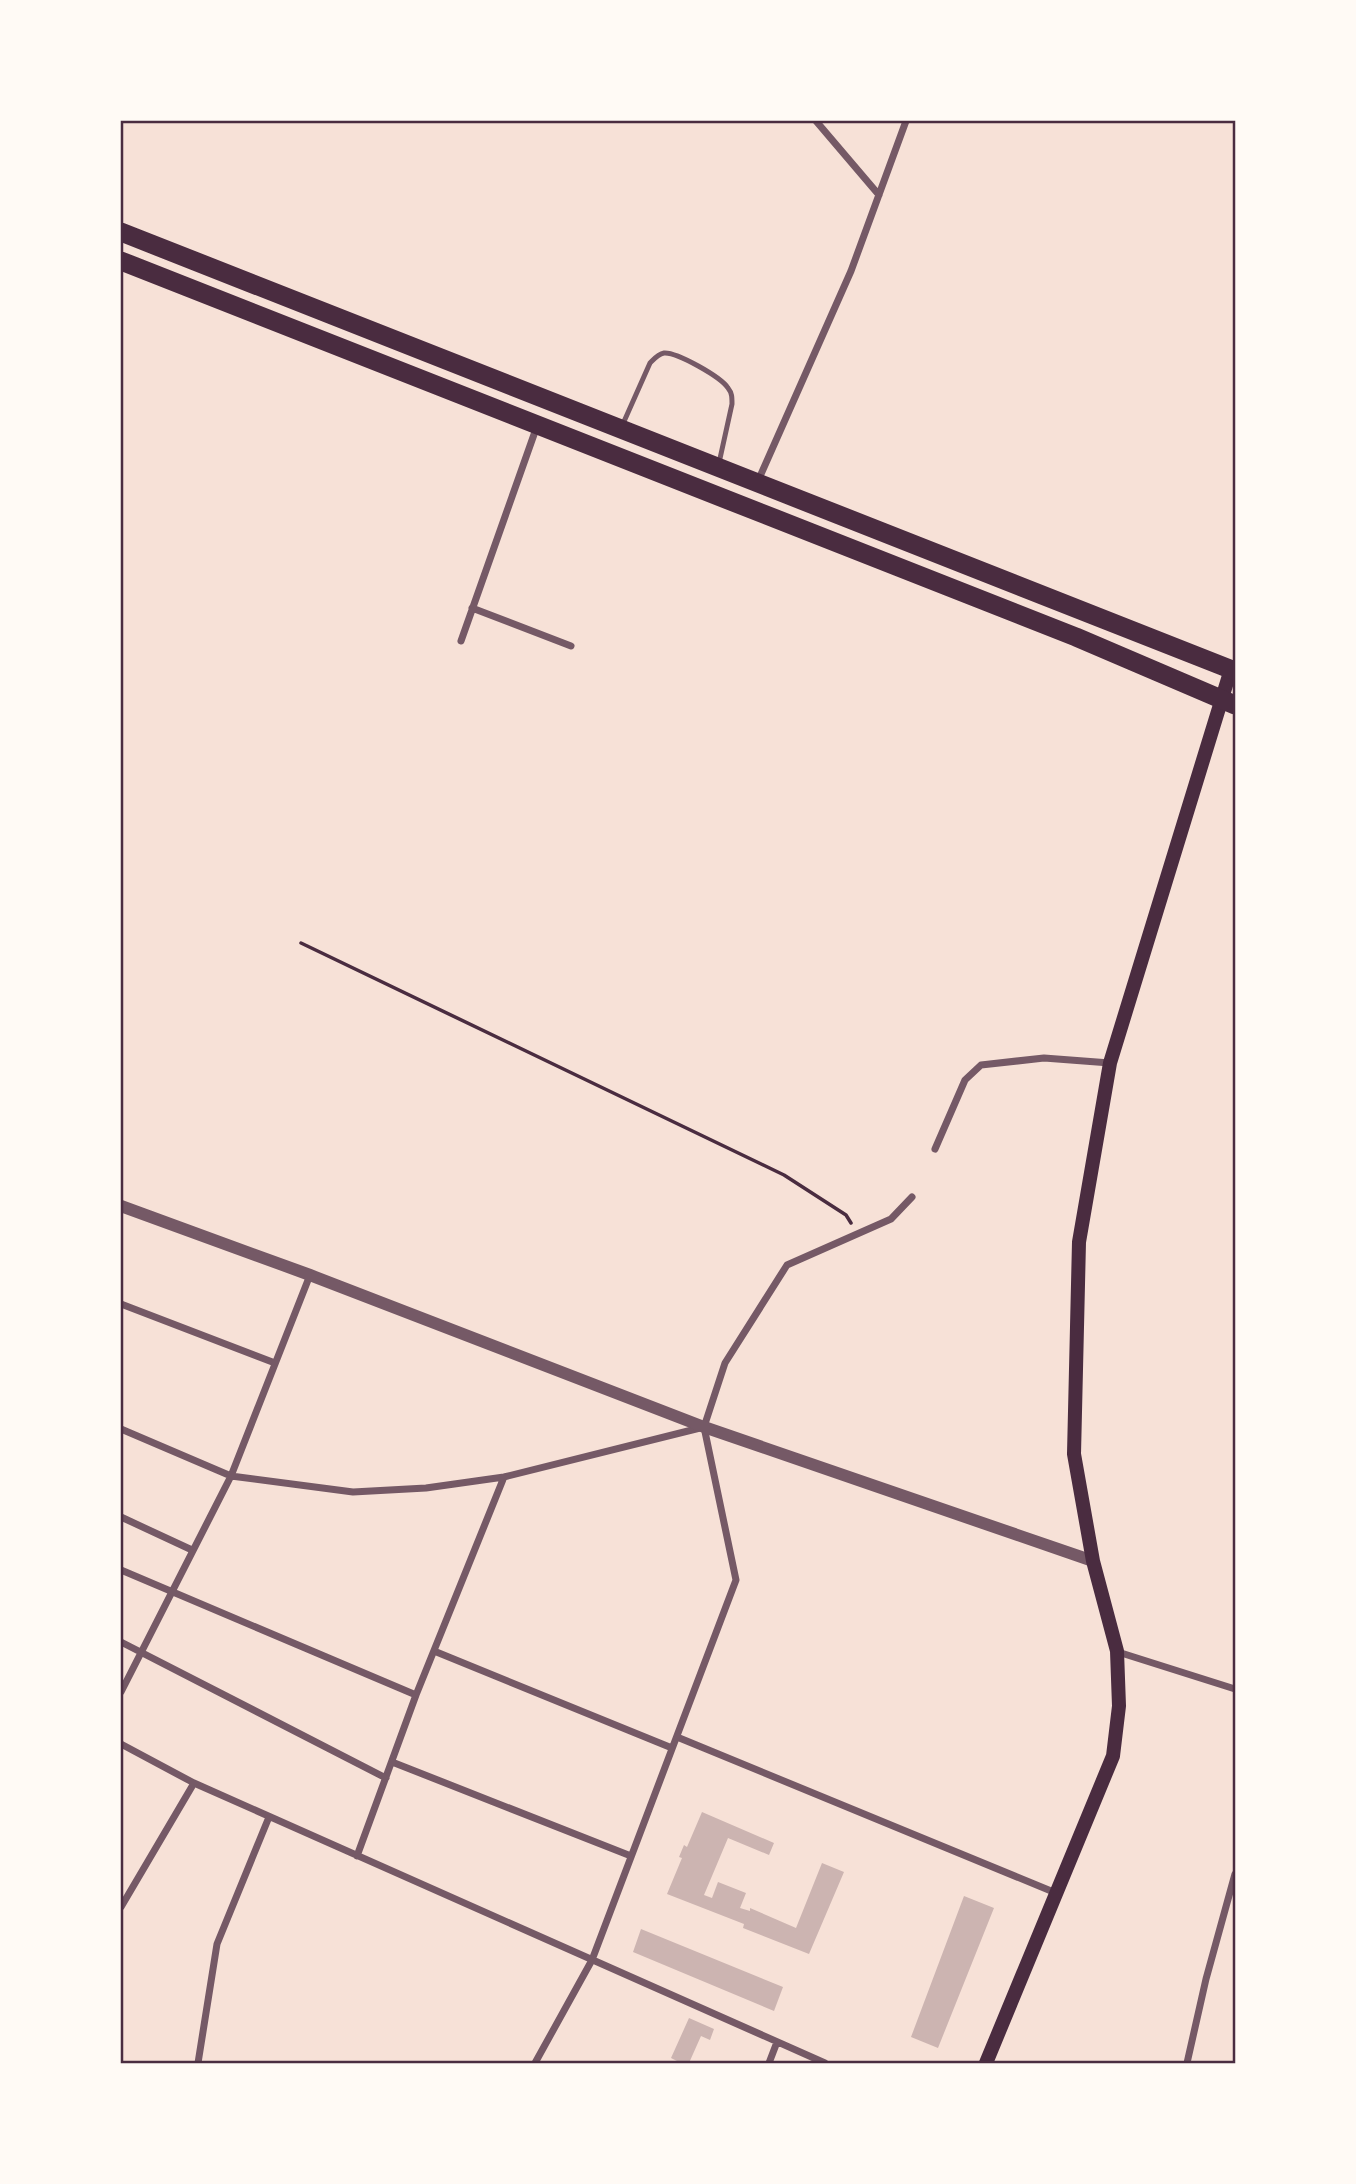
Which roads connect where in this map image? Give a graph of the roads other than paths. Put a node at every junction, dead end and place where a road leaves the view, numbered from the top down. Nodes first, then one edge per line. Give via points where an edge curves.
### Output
1 (816, 121) edge
2 (906, 121) edge
3 (879, 195) junction
4 (121, 232) edge
5 (121, 261) edge
6 (538, 425) junction
7 (621, 428) junction
8 (718, 466) junction
9 (758, 482) junction
10 (707, 492) junction
11 (472, 608) junction
12 (461, 641) dead end
13 (571, 646) dead end
14 (1233, 670) edge
15 (1228, 702) edge
16 (1110, 1063) junction
17 (935, 1149) dead end
18 (912, 1197) dead end
19 (121, 1206) edge
20 (310, 1275) junction
21 (121, 1304) edge
22 (275, 1363) junction
23 (704, 1427) junction
24 (121, 1429) edge
25 (231, 1476) junction
26 (504, 1477) junction
27 (121, 1517) edge
28 (192, 1550) junction
29 (1093, 1561) junction
30 (121, 1570) edge
31 (171, 1592) junction
32 (121, 1642) edge
33 (141, 1651) junction
34 (434, 1651) junction
35 (1117, 1651) junction
36 (1235, 1689) edge
37 (121, 1692) edge
38 (416, 1695) junction
39 (677, 1737) junction
40 (121, 1744) edge
41 (672, 1748) junction
42 (392, 1762) junction
43 (386, 1778) junction
44 (194, 1783) junction
45 (269, 1817) junction
46 (357, 1856) junction
47 (631, 1856) junction
48 (1235, 1874) edge
49 (1056, 1893) junction
50 (121, 1907) edge
51 (592, 1960) junction
52 (777, 2042) junction
53 (198, 2063) edge
54 (535, 2063) edge
55 (769, 2063) edge
56 (825, 2063) edge
57 (986, 2063) edge
58 (1187, 2063) edge

1 - 3 street
2 - 3 street
3 - 9 street via 851,271
4 - 7 highway
5 - 6 highway
6 - 10 highway
6 - 11 street
7 - 8 highway
7 - 8 lane via 650,363 664,353 677,356 719,378 732,394
8 - 9 highway
8 - 10 lane
9 - 14 highway
10 - 15 highway
11 - 12 street
11 - 13 street
14 - 15 main road
15 - 16 main road
16 - 17 street via 1044,1058 981,1065 965,1080
16 - 29 main road via 1079,1242 1074,1454
18 - 23 street via 891,1219 787,1265 725,1363
19 - 20 street
20 - 22 street
20 - 23 street
21 - 22 street
22 - 25 street
23 - 26 street
23 - 29 street
23 - 39 street via 736,1580
24 - 25 street
25 - 26 street via 353,1492
25 - 28 street
26 - 34 street
27 - 28 street
28 - 31 street
29 - 35 main road
30 - 31 street
31 - 33 street
31 - 38 street
32 - 33 street
33 - 37 street
33 - 43 street
34 - 38 street
34 - 41 street
35 - 36 street
35 - 49 main road via 1119,1706 1113,1756
38 - 42 street
39 - 41 street
39 - 49 street
40 - 44 street
41 - 47 street
42 - 43 street
42 - 47 street
43 - 46 street
44 - 45 street
44 - 50 street
45 - 46 street
45 - 53 street via 217,1944
46 - 51 street
47 - 51 street
48 - 58 street
49 - 57 main road
51 - 52 street
51 - 54 street
52 - 55 street
52 - 56 street

